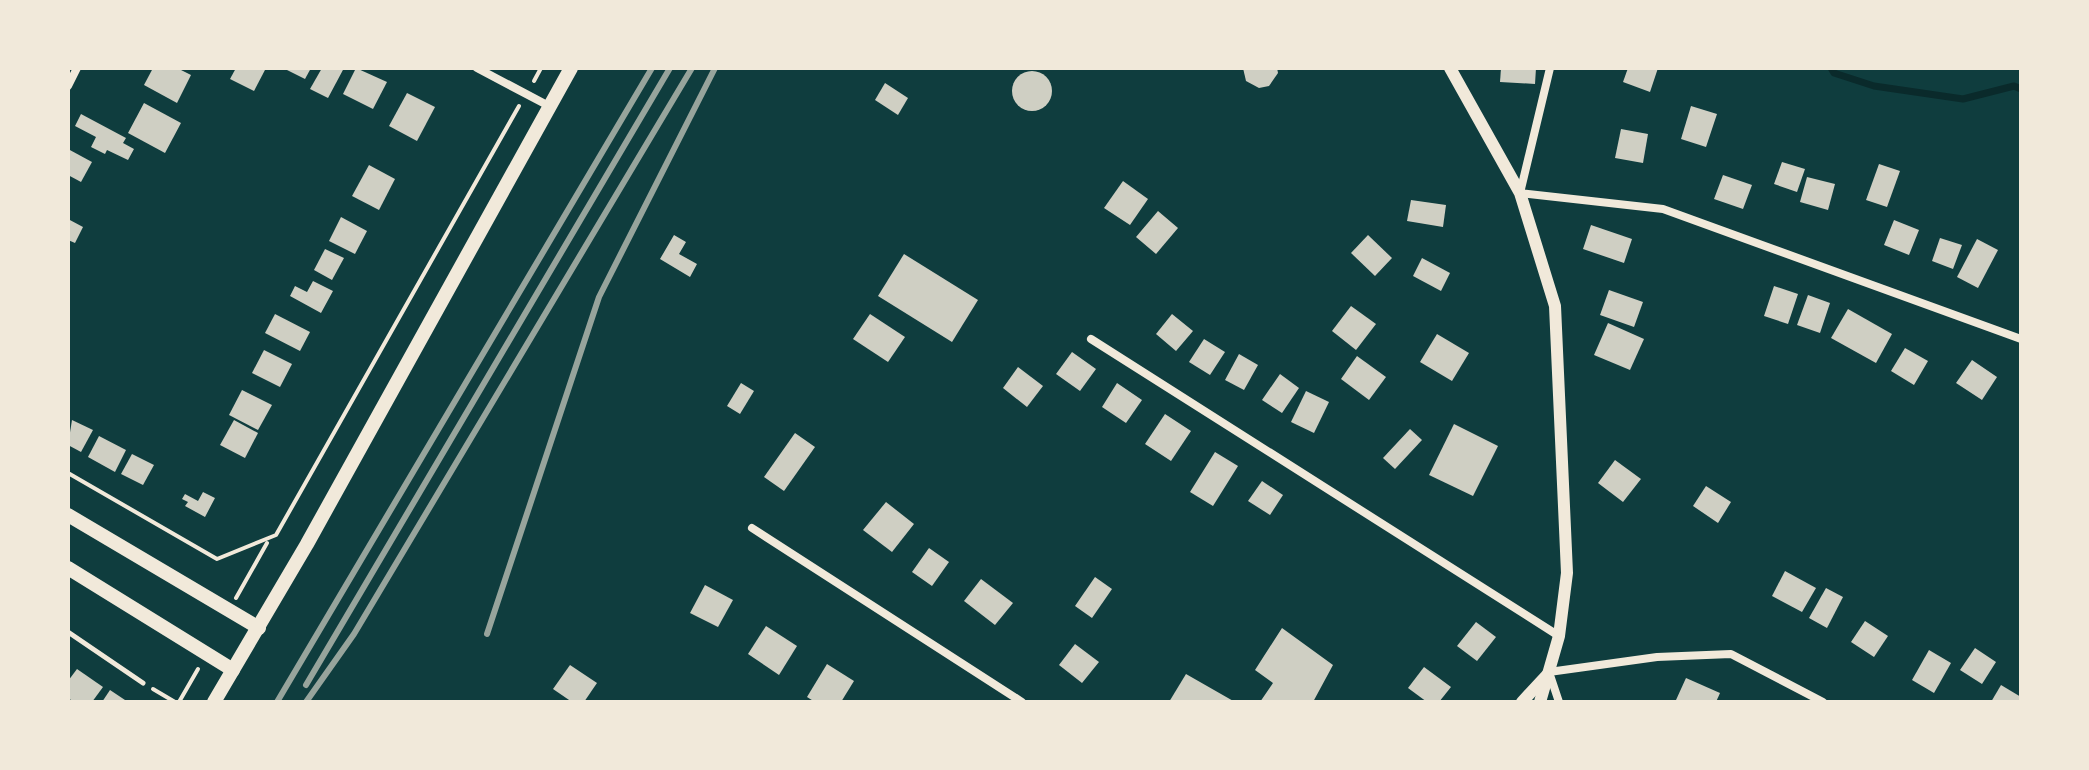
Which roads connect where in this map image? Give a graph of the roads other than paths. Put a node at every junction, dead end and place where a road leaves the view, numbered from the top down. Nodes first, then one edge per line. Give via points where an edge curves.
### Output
1 (77, 68) edge
2 (477, 68) edge
3 (571, 68) edge
4 (1450, 68) edge
5 (1550, 68) edge
6 (68, 86) edge
7 (549, 106) junction
8 (1520, 193) junction
9 (1091, 339) dead end
10 (2021, 339) edge
11 (68, 515) edge
12 (752, 528) dead end
13 (68, 568) edge
14 (259, 628) junction
15 (68, 632) edge
16 (1559, 636) junction
17 (233, 670) junction
18 (1549, 672) junction
19 (143, 683) road end
20 (214, 702) edge
21 (1022, 702) edge
22 (1522, 702) edge
23 (1540, 702) edge
24 (1559, 702) edge
25 (1823, 702) edge

1 - 6 street
2 - 7 street
3 - 7 main road
4 - 8 street
5 - 8 street
7 - 14 main road
8 - 10 street via 1663,209
8 - 16 street via 1555,306 1567,573
9 - 16 street
11 - 14 main road
12 - 21 street
13 - 17 main road
14 - 17 main road
15 - 19 lane
16 - 18 street
17 - 20 main road
18 - 22 street
18 - 23 street
18 - 24 street
18 - 25 street via 1657,657 1731,654

